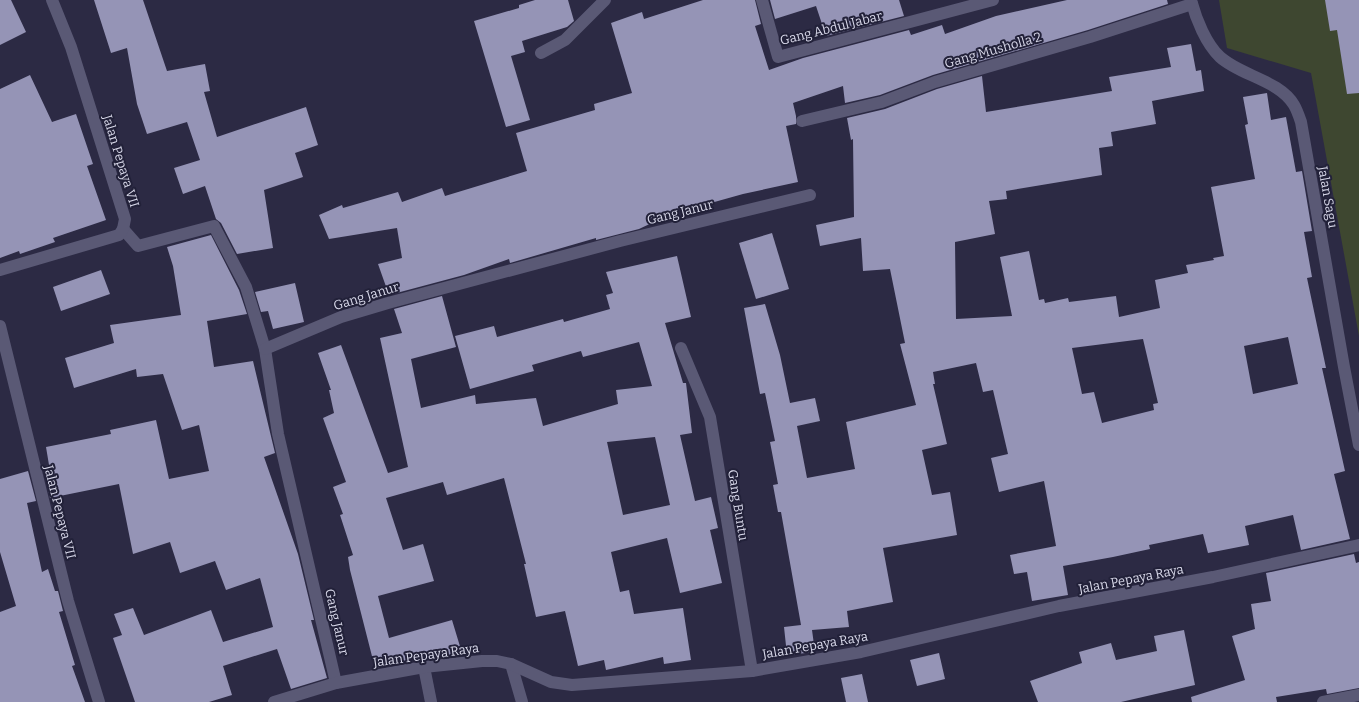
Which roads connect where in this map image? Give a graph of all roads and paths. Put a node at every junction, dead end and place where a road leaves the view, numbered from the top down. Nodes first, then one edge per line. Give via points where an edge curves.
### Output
1 (52, 0) edge
2 (605, 0) edge
3 (762, 0) edge
4 (993, 0) edge
5 (1192, 2) edge
6 (541, 53) dead end
7 (802, 121) dead end
8 (810, 194) dead end
9 (123, 229) junction
10 (0, 270) edge
11 (0, 326) edge
12 (681, 348) dead end
13 (265, 349) junction
14 (1359, 445) edge
15 (1359, 545) edge
16 (511, 664) junction
17 (424, 667) junction
18 (752, 671) junction
19 (336, 683) junction
20 (1359, 695) edge
21 (99, 702) edge
22 (274, 702) edge
23 (431, 702) edge
24 (522, 702) edge
25 (1323, 702) edge

1 - 9 street, Jalan Pepaya VII via 71,47 125,219
2 - 6 street via 565,40
3 - 4 street, Gang Abdul Jabar via 778,57
5 - 7 street, Gang Musholla 2 via 1090,37 935,82 882,102
5 - 14 street, Jalan Sagu via 1210,43 1220,57 1282,91 1294,104 1301,122
8 - 13 street, Gang Janur via 620,241 388,303 341,317
9 - 10 street via 119,235
9 - 13 street via 138,246 214,226 246,287
11 - 21 street, Jalan Pepaya VII via 68,601
12 - 18 street, Gang Buntu via 710,417
13 - 19 street, Gang Janur via 278,434
15 - 18 street, Jalan Pepaya Raya via 1205,579 1045,609 861,652
16 - 17 street, Jalan Pepaya Raya via 482,661
16 - 18 street, Jalan Pepaya Raya via 551,682 572,685
16 - 24 street
17 - 19 street, Jalan Pepaya Raya
17 - 23 street
19 - 22 street, Jalan Pepaya Raya
20 - 25 street

